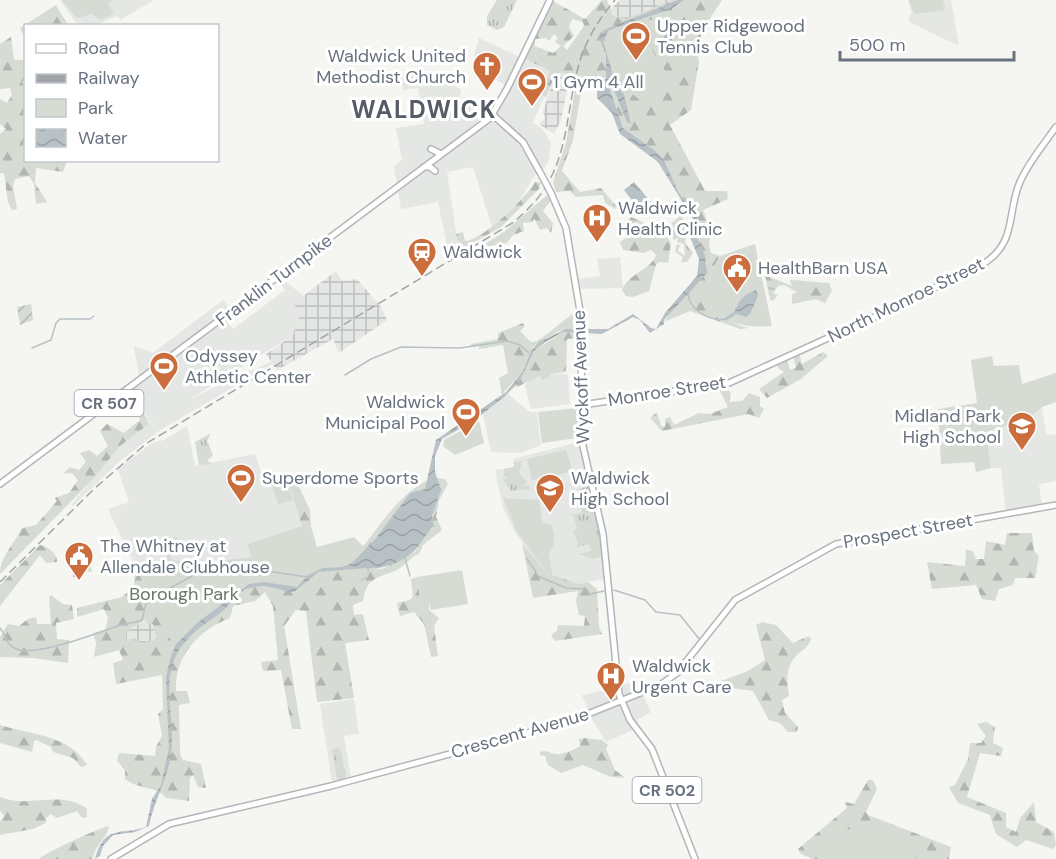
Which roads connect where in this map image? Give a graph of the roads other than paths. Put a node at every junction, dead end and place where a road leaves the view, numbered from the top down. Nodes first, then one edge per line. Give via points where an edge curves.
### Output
1 (550, 0) edge
2 (493, 115) junction
3 (1056, 128) edge
4 (431, 149) dead end
5 (441, 154) junction
6 (423, 168) junction
7 (435, 171) dead end
8 (783, 359) joint
9 (582, 405) junction
10 (0, 484) edge
11 (1056, 505) edge
12 (768, 580) joint
13 (622, 702) junction
14 (111, 859) edge
15 (695, 859) edge

1 - 2 main road, Franklin Turnpike
2 - 5 main road, Franklin Turnpike / CR 507
2 - 9 main road, Wyckoff Avenue / CR 502, bridge via 523,142 566,228 581,336
3 - 8 main road, North Monroe Street via 1020,182 1010,231 991,259 894,309
4 - 5 main road
5 - 6 main road, Franklin Turnpike / CR 507
6 - 7 main road via 428,166
6 - 10 main road, Franklin Turnpike / CR 507
8 - 9 main road, Monroe Street via 719,386
9 - 13 main road, Wyckoff Avenue / CR 502 via 584,452 603,534
11 - 12 main road, Prospect Street via 844,541
12 - 13 main road, Crescent Avenue via 731,604 669,680
13 - 14 main road, Crescent Avenue via 568,721 334,785 169,824
13 - 15 main road, Wyckoff Avenue / CR 502 via 652,749

